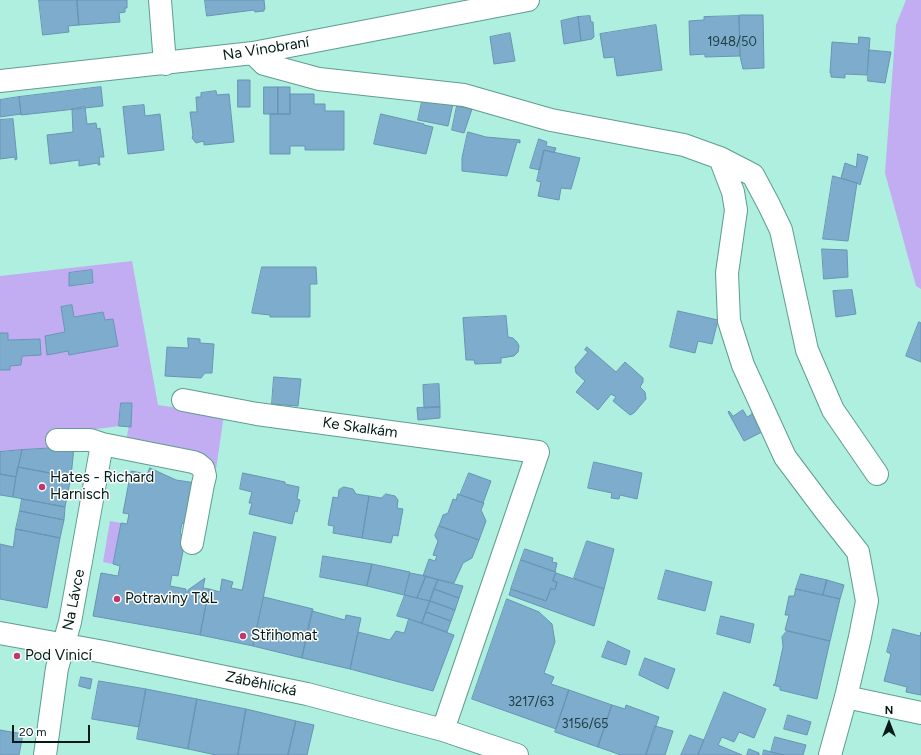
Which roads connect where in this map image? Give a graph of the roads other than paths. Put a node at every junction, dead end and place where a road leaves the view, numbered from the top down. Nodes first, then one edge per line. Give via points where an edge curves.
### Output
1 (160, 0) edge
2 (528, 0) edge
3 (253, 53) junction
4 (165, 64) junction
5 (0, 81) edge
6 (720, 158) junction
7 (183, 400) dead end
8 (57, 440) dead end
9 (102, 444) junction
10 (877, 474) dead end
11 (192, 542) dead end
12 (0, 633) edge
13 (65, 645) junction
14 (846, 697) junction
15 (921, 713) edge
16 (443, 730) junction
17 (45, 755) edge
18 (517, 755) edge
19 (830, 755) edge

1 - 4 street
2 - 3 street, Na Vinobraní
3 - 4 street, Na Vinobraní
3 - 6 street via 264,64 319,79 464,95 551,120 684,145
4 - 5 street, Na Vinobraní
6 - 10 street via 753,175 769,205 781,230 807,350 833,410
6 - 14 street via 733,192 736,210 727,274 729,321 744,365 785,457 858,552 867,601
7 - 16 street, Ke Skalkám via 257,414 538,452
8 - 9 street via 90,440
9 - 11 street via 193,462 204,468 204,484
9 - 13 street, Na Lávce
12 - 13 street, Záběhlická
13 - 16 street, Záběhlická via 307,694
13 - 17 street, Na Lávce via 57,668
14 - 15 street
14 - 19 street
16 - 18 street, Záběhlická

